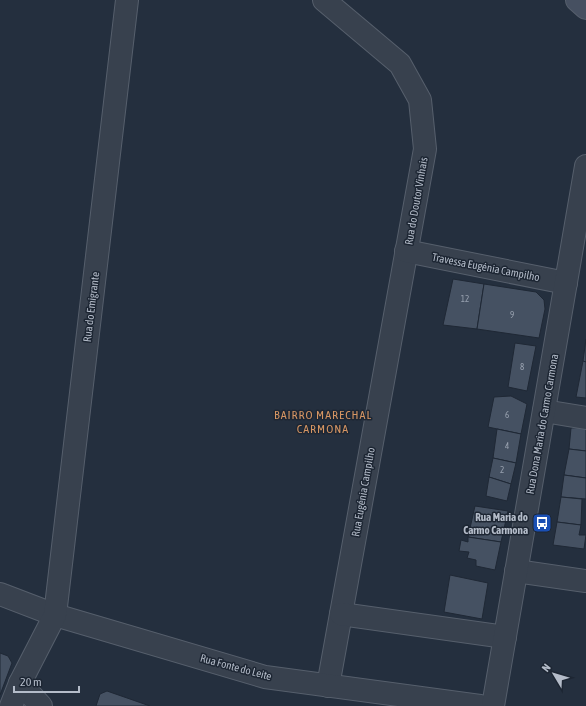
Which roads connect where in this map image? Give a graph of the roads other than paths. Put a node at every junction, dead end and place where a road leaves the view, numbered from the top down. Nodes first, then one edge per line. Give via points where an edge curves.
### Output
1 (127, 0) edge
2 (324, 0) edge
3 (577, 0) edge
4 (586, 8) edge
5 (586, 166) edge
6 (406, 251) junction
7 (566, 283) junction
8 (544, 411) junction
9 (586, 418) edge
10 (516, 571) junction
11 (586, 581) edge
12 (0, 594) edge
13 (341, 614) junction
14 (55, 615) junction
15 (505, 637) junction
16 (20, 683) junction
17 (328, 686) junction
18 (11, 706) edge
19 (41, 706) edge
20 (480, 706) edge
21 (493, 706) edge

1 - 14 street, Rua do Emigrante
2 - 6 street, Rua do Doutor Vinhais via 400,64 420,100 425,149
3 - 4 main road
5 - 7 street, Rua Dona Maria do Carmo Carmona
6 - 7 street, Travessa Eugénia Campilho
6 - 13 street, Rua Eugénia Campilho
7 - 8 street, Rua Dona Maria do Carmo Carmona
8 - 9 street
8 - 10 street, Rua Dona Maria do Carmo Carmona
10 - 11 street
10 - 15 street, Rua Dona Maria do Carmo Carmona
12 - 14 street, Rua Fonte do Leite
13 - 15 street
13 - 17 street, Rua Eugénia Campilho
14 - 16 street
14 - 17 street, Rua Fonte do Leite via 265,677
15 - 21 street, Rua Dona Maria do Carmo Carmona
16 - 18 street
16 - 19 street
17 - 20 street, Rua Fonte do Leite

